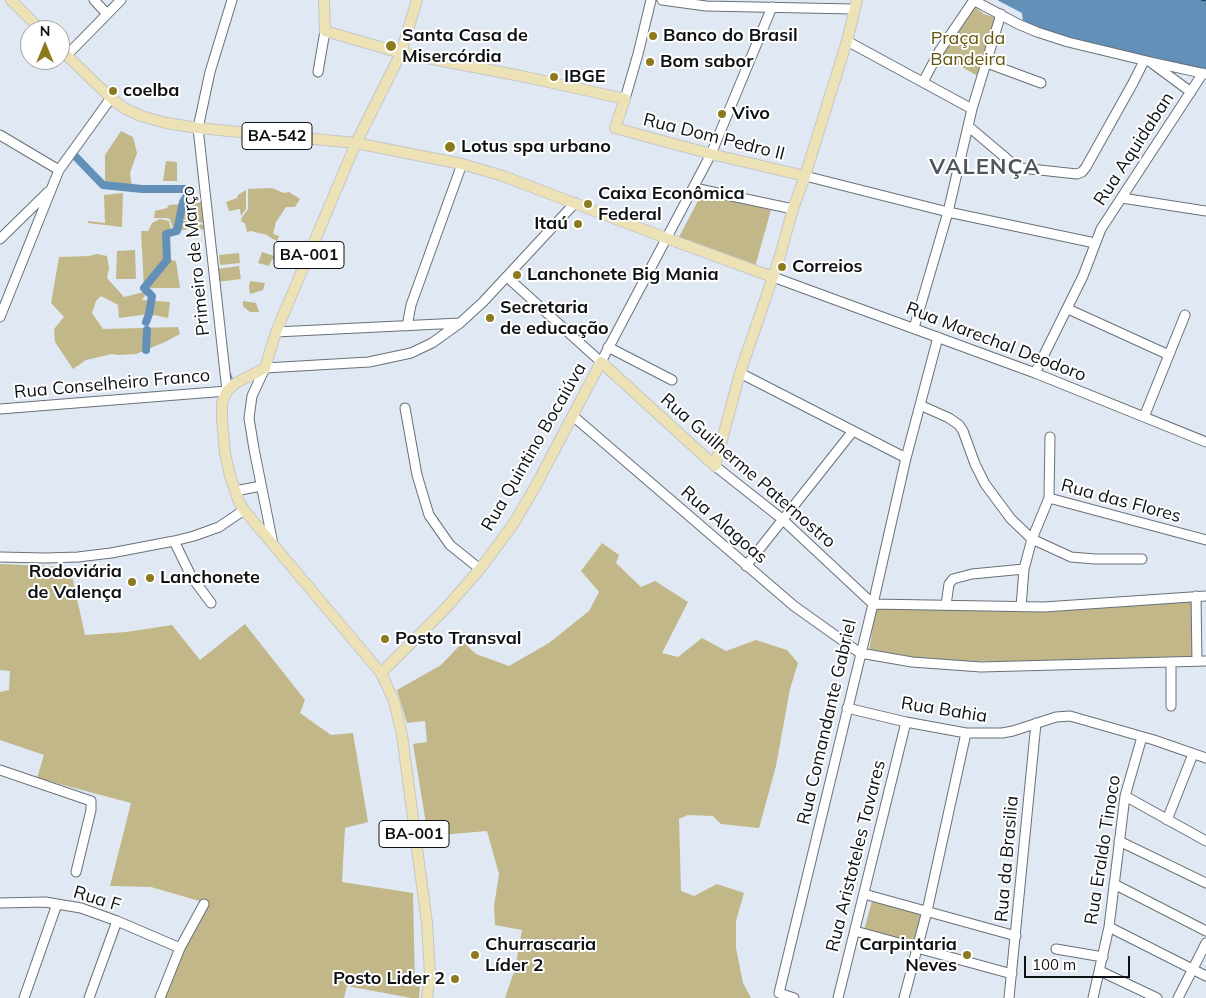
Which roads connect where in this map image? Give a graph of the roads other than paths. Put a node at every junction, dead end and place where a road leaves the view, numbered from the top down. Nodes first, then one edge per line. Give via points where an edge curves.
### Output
1 (11, 0) edge
2 (94, 0) edge
3 (121, 0) edge
4 (232, 0) edge
5 (324, 0) edge
6 (417, 0) edge
7 (651, 0) edge
8 (662, 0) edge
9 (973, 0) edge
10 (727, 3) edge
11 (855, 5) edge
12 (772, 7) junction
13 (108, 14) junction
14 (1001, 14) junction
15 (31, 20) edge
16 (325, 31) junction
17 (847, 41) junction
18 (70, 47) edge
19 (401, 53) junction
20 (70, 60) edge
21 (1147, 61) junction
22 (987, 64) junction
23 (318, 72) dead end
24 (1204, 73) edge
25 (923, 82) junction
26 (1042, 83) dead end
27 (1191, 92) junction
28 (111, 98) junction
29 (625, 99) junction
30 (972, 109) junction
31 (968, 126) junction
32 (198, 128) junction
33 (0, 135) edge
34 (356, 143) junction
35 (711, 154) junction
36 (462, 164) junction
37 (59, 170) junction
38 (805, 176) junction
39 (694, 188) junction
40 (50, 190) junction
41 (1122, 198) junction
42 (575, 203) junction
43 (793, 209) junction
44 (1206, 211) edge
45 (948, 212) junction
46 (21, 218) junction
47 (36, 224) junction
48 (666, 238) junction
49 (0, 240) edge
50 (1095, 243) junction
51 (507, 276) junction
52 (773, 277) junction
53 (1068, 309) junction
54 (1185, 315) dead end
55 (0, 317) edge
56 (460, 323) junction
57 (407, 326) junction
58 (914, 328) junction
59 (276, 332) junction
60 (938, 337) junction
61 (608, 348) junction
62 (1169, 355) junction
63 (601, 362) junction
64 (265, 368) junction
65 (740, 373) junction
66 (1035, 373) junction
67 (672, 380) dead end
68 (227, 391) junction
69 (920, 405) junction
70 (405, 408) dead end
71 (0, 409) edge
72 (572, 416) junction
73 (1144, 417) junction
74 (853, 431) junction
75 (1050, 437) dead end
76 (1206, 442) edge
77 (906, 458) junction
78 (714, 466) junction
79 (261, 486) junction
80 (235, 491) junction
81 (1049, 498) junction
82 (244, 510) junction
83 (782, 519) junction
84 (1032, 539) junction
85 (1206, 540) edge
86 (174, 541) junction
87 (273, 546) junction
88 (0, 557) edge
89 (1142, 559) dead end
90 (746, 566) junction
91 (480, 569) junction
92 (1024, 569) junction
93 (1201, 596) edge
94 (211, 603) dead end
95 (872, 604) junction
96 (946, 605) junction
97 (1021, 606) junction
98 (860, 653) junction
99 (1201, 661) edge
100 (1171, 662) junction
101 (381, 673) junction
102 (1171, 706) dead end
103 (848, 708) junction
104 (906, 722) junction
105 (1036, 723) junction
106 (966, 733) junction
107 (1142, 737) junction
108 (1193, 754) junction
109 (1206, 758) edge
110 (0, 770) edge
111 (1125, 796) junction
112 (1167, 820) junction
113 (1119, 841) junction
114 (1206, 841) edge
115 (76, 872) dead end
116 (1206, 883) edge
117 (1114, 884) junction
118 (864, 894) junction
119 (0, 903) edge
120 (57, 904) junction
121 (204, 904) dead end
122 (927, 912) junction
123 (117, 921) junction
124 (1108, 927) junction
125 (854, 931) junction
126 (1206, 931) edge
127 (1016, 936) junction
128 (1206, 944) edge
129 (180, 948) junction
130 (918, 949) junction
131 (1056, 949) dead end
132 (1103, 957) junction
133 (1193, 969) junction
134 (1100, 971) junction
135 (1012, 974) junction
136 (1206, 976) edge
137 (24, 998) edge
138 (89, 998) edge
139 (160, 998) edge
140 (427, 998) edge
141 (794, 998) edge
142 (838, 998) edge
143 (904, 998) edge
144 (1009, 998) edge
145 (1093, 998) edge
146 (1156, 998) edge
147 (1178, 998) edge

1 - 15 main road
2 - 13 street
3 - 13 street
4 - 32 street, Primeiro de Março via 210,72
5 - 16 main road
6 - 19 main road, BA-001
7 - 29 street
8 - 10 street via 686,4
9 - 14 street
9 - 25 street
10 - 12 street
11 - 12 street
11 - 17 main road
12 - 35 street, Rua Quintino Bocaiúva
13 - 18 street
14 - 21 street via 1037,32 1068,42
14 - 22 street
16 - 19 main road
16 - 23 street
17 - 25 street
17 - 38 main road
19 - 29 main road
19 - 34 main road, BA-001
20 - 28 main road, BA-542
21 - 24 street
21 - 27 street
21 - 31 street via 1080,173 1021,168
22 - 26 street
22 - 30 street
24 - 27 street, Rua Aquidaban
25 - 30 street
27 - 41 street, Rua Aquidaban
28 - 32 main road, BA-542 via 141,116
28 - 37 street
29 - 35 main road, Rua Dom Pedro II via 615,128
30 - 31 street
31 - 45 street
32 - 34 main road, BA-542
32 - 68 street, Primeiro de Março
33 - 37 street
34 - 36 main road
34 - 59 main road, BA-001
35 - 38 main road, Rua Dom Pedro II
35 - 39 street, Rua Quintino Bocaiúva
36 - 42 main road
36 - 57 street via 411,305
37 - 40 street
38 - 43 main road
38 - 45 street
39 - 43 street
39 - 48 street, Rua Quintino Bocaiúva
40 - 46 street
40 - 47 street
41 - 44 street
41 - 50 street, Rua Aquidaban
42 - 48 main road
42 - 51 street
43 - 52 main road
45 - 50 street
45 - 58 street
46 - 47 street
46 - 49 street
47 - 55 street
48 - 52 main road
48 - 61 street, Rua Quintino Bocaiúva
50 - 53 street, Rua Aquidaban
51 - 56 street
51 - 63 street
52 - 58 street, Rua Marechal Deodoro
52 - 65 main road
53 - 62 street
53 - 66 street, Rua Aquidaban
54 - 62 street
56 - 57 street
56 - 64 street via 432,344 411,353 350,364
57 - 59 street
58 - 60 street, Rua Marechal Deodoro
59 - 64 main road, BA-001
60 - 66 street, Rua Marechal Deodoro
60 - 69 street, Rua Comandante Gabriel
61 - 63 street, Rua Quintino Bocaiúva
61 - 67 street
62 - 73 street
63 - 72 main road, Rua Quintino Bocaiúva
63 - 78 main road, Rua Guilherme Paternostro
64 - 68 main road
64 - 79 street, BA-001 via 250,408
65 - 74 street
65 - 78 main road
66 - 73 street, Rua Marechal Deodoro
68 - 71 street, Rua Conselheiro Franco
68 - 80 main road, BA-001 via 222,403 222,430
69 - 77 street, Rua Comandante Gabriel
69 - 84 street via 959,425 985,484 1011,520
70 - 91 street via 417,475 429,515 450,545
72 - 90 street, Rua Alagoas
72 - 91 main road, Rua Quintino Bocaiúva via 514,523
73 - 76 street, Rua Marechal Deodoro
74 - 77 street
74 - 83 street
75 - 81 street
77 - 95 street, Rua Comandante Gabriel
78 - 83 street, Rua Guilherme Paternostro
79 - 80 street
79 - 87 street, BA-001
80 - 82 main road, BA-001
81 - 84 street, Rua das Flores
81 - 85 street, Rua das Flores
82 - 86 street via 219,527
82 - 87 main road, BA-001
83 - 90 street
83 - 95 street, Rua Guilherme Paternostro
84 - 89 street via 1071,557
84 - 92 street, Rua das Flores
86 - 88 street via 78,557
86 - 94 street via 191,576
87 - 101 main road, BA-001
90 - 98 street, Rua Alagoas via 794,606
91 - 101 main road, Rua Quintino Bocaiúva
92 - 96 street via 953,579 949,584
92 - 97 street, Rua das Flores
93 - 97 street
93 - 99 street
95 - 96 street
95 - 98 street, Rua Comandante Gabriel
96 - 97 street
98 - 100 street via 912,662 981,667
98 - 103 street, Rua Comandante Gabriel
99 - 100 street
100 - 102 street
101 - 140 main road, BA-001 via 394,701 402,735 427,923 430,975
103 - 104 street, Rua Bahia
103 - 141 street, Rua Comandante Gabriel via 779,993
104 - 106 street, Rua Bahia
104 - 118 street, Rua Aristoteles Tavares
105 - 106 street, Rua Bahia via 1002,733
105 - 107 street, Rua Bahia via 1056,716 1070,716
105 - 127 street, Rua da Brasilia
106 - 122 street
107 - 108 street, Rua Bahia
107 - 111 street, Rua Eraldo Tinoco
108 - 109 street, Rua Bahia
108 - 112 street
110 - 115 street via 92,802
111 - 112 street
111 - 113 street, Rua Eraldo Tinoco
112 - 114 street
113 - 116 street
113 - 117 street, Rua Eraldo Tinoco
117 - 124 street, Rua Eraldo Tinoco
117 - 126 street
118 - 122 street
118 - 125 street, Rua Aristoteles Tavares
119 - 120 street, Rua F
120 - 123 street, Rua F
120 - 137 street
121 - 129 street
122 - 127 street
122 - 130 street
123 - 129 street, Rua F
123 - 138 street
124 - 132 street, Rua Eraldo Tinoco
124 - 133 street
125 - 130 street
125 - 142 street, Rua Aristoteles Tavares
127 - 135 street, Rua da Brasilia
128 - 133 street
129 - 139 street
130 - 135 street
130 - 143 street
131 - 132 street
132 - 134 street, Rua Eraldo Tinoco
133 - 136 street
133 - 147 street
134 - 145 street, Rua Eraldo Tinoco
134 - 146 street
135 - 144 street, Rua da Brasilia

